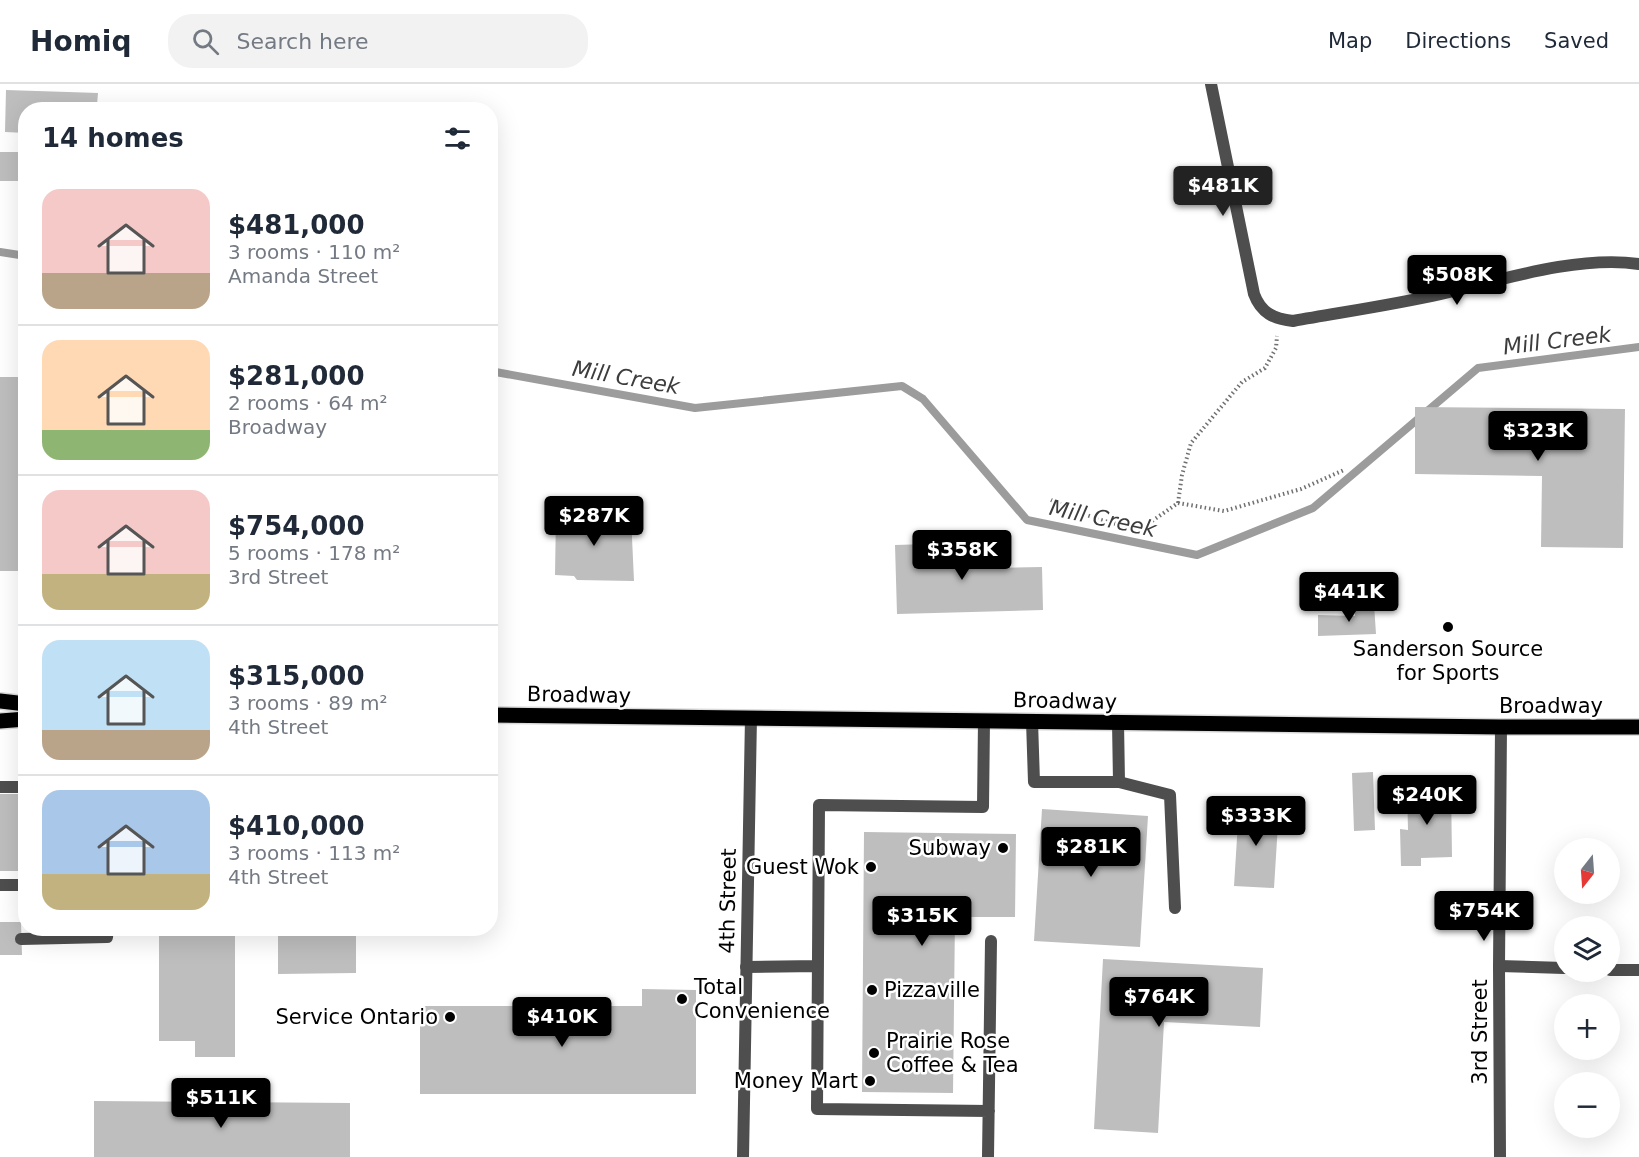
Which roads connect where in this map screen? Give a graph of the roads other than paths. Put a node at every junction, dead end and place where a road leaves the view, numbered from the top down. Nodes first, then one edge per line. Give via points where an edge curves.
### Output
1 (1211, 84) edge
2 (1639, 264) edge
3 (0, 700) edge
4 (18, 703) edge
5 (498, 715) edge
6 (751, 717) junction
7 (18, 720) edge
8 (0, 721) edge
9 (984, 721) junction
10 (1032, 721) junction
11 (1118, 722) junction
12 (1639, 727) edge
13 (1501, 728) junction
14 (1119, 782) junction
15 (0, 787) edge
16 (18, 788) edge
17 (0, 885) edge
18 (18, 885) edge
19 (1175, 908) dead end
20 (107, 936) edge
21 (21, 939) dead end
22 (991, 941) dead end
23 (818, 966) junction
24 (1498, 966) junction
25 (746, 967) junction
26 (1554, 968) edge
27 (1620, 969) edge
28 (1639, 970) edge
29 (989, 1111) junction
30 (744, 1157) edge
31 (988, 1157) edge
32 (1500, 1157) edge

1 - 2 street via 1254,294 1258,305 1278,320 1293,321 1385,305 1530,272 1594,263
3 - 4 main road
5 - 6 main road, Broadway
6 - 9 main road, Broadway
6 - 25 street, 4th Street
7 - 8 main road
9 - 10 main road, Broadway
9 - 23 street via 983,807 819,805
10 - 11 main road, Broadway
10 - 14 street via 1034,782
11 - 13 main road, Broadway
11 - 14 street
12 - 13 main road, Broadway
13 - 24 street, 3rd Street
14 - 19 street via 1170,795
15 - 16 street
17 - 18 street
20 - 21 street
22 - 29 street
23 - 25 street
23 - 29 street via 817,1110
24 - 26 street
24 - 32 street, 3rd Street
25 - 30 street, 4th Street
27 - 28 street
29 - 31 street

